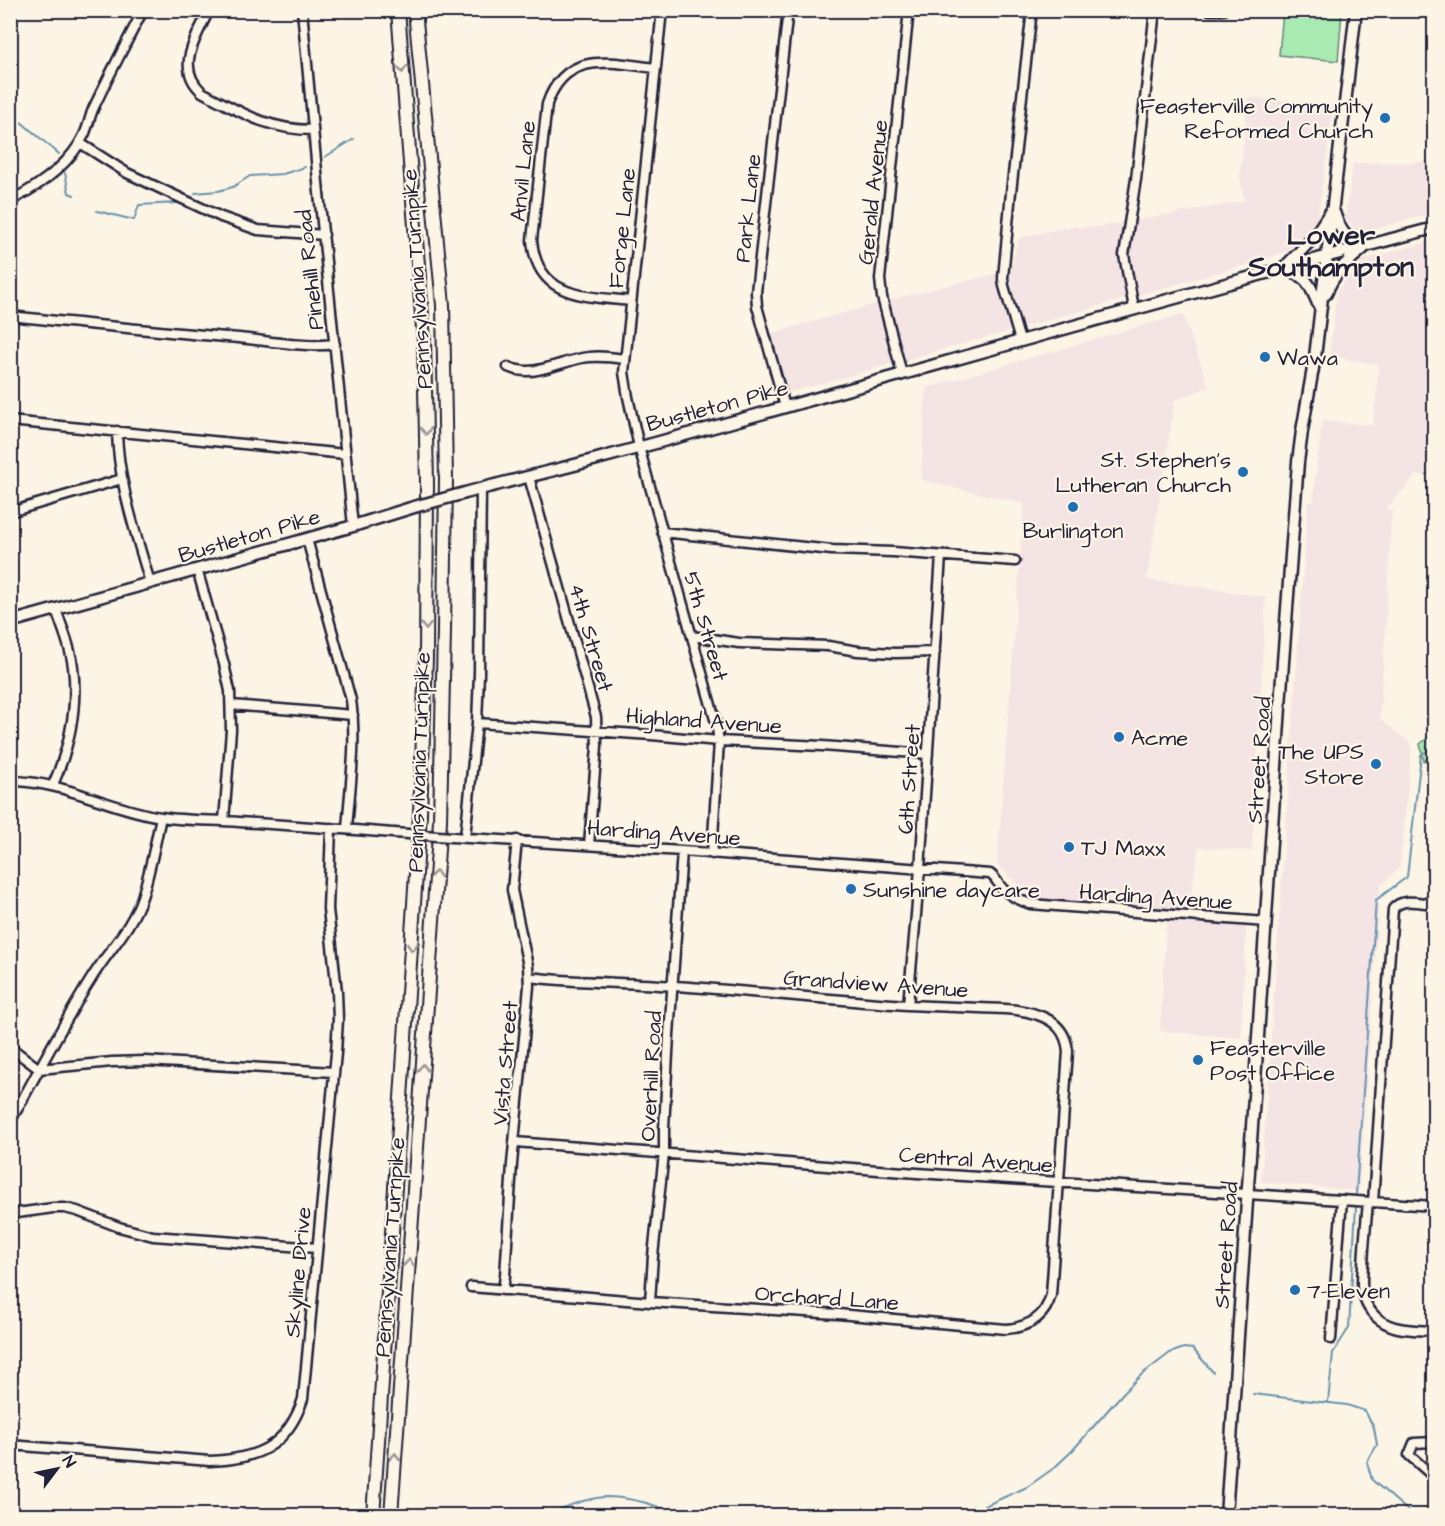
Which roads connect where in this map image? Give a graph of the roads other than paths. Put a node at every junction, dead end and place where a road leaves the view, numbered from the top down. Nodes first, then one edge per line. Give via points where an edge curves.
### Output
1 (143, 10) edge
2 (209, 10) edge
3 (302, 10) edge
4 (398, 10) edge
5 (415, 10) edge
6 (662, 10) edge
7 (788, 10) edge
8 (909, 10) edge
9 (1032, 10) edge
10 (1155, 10) edge
11 (1209, 10) edge
12 (1224, 10) edge
13 (1356, 10) edge
14 (656, 68) junction
15 (313, 130) junction
16 (80, 143) junction
17 (10, 201) edge
18 (1332, 208) junction
19 (1434, 228) edge
20 (324, 235) junction
21 (1367, 245) junction
22 (1326, 256) junction
23 (1284, 268) junction
24 (631, 301) junction
25 (1134, 308) junction
26 (1320, 308) junction
27 (10, 316) edge
28 (1020, 341) junction
29 (335, 344) junction
30 (625, 359) junction
31 (508, 367) dead end
32 (902, 374) junction
33 (785, 407) junction
34 (10, 421) edge
35 (117, 431) junction
36 (639, 447) junction
37 (345, 454) junction
38 (530, 477) junction
39 (122, 479) junction
40 (481, 488) junction
41 (10, 512) edge
42 (353, 526) junction
43 (662, 532) junction
44 (306, 539) junction
45 (941, 556) junction
46 (1015, 561) dead end
47 (197, 569) junction
48 (150, 583) junction
49 (56, 609) junction
50 (10, 622) edge
51 (692, 636) junction
52 (935, 652) junction
53 (231, 705) junction
54 (353, 715) junction
55 (477, 723) junction
56 (597, 732) junction
57 (719, 741) junction
58 (928, 754) junction
59 (10, 781) edge
60 (53, 785) junction
61 (161, 817) junction
62 (224, 821) junction
63 (331, 828) junction
64 (347, 829) junction
65 (465, 837) junction
66 (517, 840) junction
67 (589, 845) junction
68 (682, 851) junction
69 (712, 854) junction
70 (920, 869) junction
71 (1434, 904) edge
72 (1266, 922) junction
73 (528, 977) junction
74 (673, 986) junction
75 (908, 1005) junction
76 (10, 1047) edge
77 (39, 1069) junction
78 (334, 1072) junction
79 (10, 1122) edge
80 (515, 1142) junction
81 (664, 1153) junction
82 (1059, 1183) junction
83 (1248, 1194) junction
84 (1342, 1200) junction
85 (1371, 1202) junction
86 (1434, 1206) edge
87 (10, 1214) edge
88 (317, 1248) junction
89 (471, 1287) dead end
90 (503, 1290) junction
91 (650, 1302) junction
92 (1434, 1331) edge
93 (1331, 1339) dead end
94 (1434, 1442) edge
95 (10, 1446) edge
96 (1434, 1477) edge
97 (374, 1515) edge
98 (391, 1515) edge
99 (1226, 1515) edge

1 - 16 street via 93,108
2 - 15 street via 188,59 190,76 198,88 256,120 284,128
3 - 15 street, Pinehill Road
4 -> 97 highway, Pennsylvania Turnpike via 424,341 428,484 426,658 420,814
98 -> 5 highway, Pennsylvania Turnpike via 440,821 446,479 443,305
6 - 14 street, Forge Lane
7 - 33 street, Park Lane via 756,292
8 - 32 street, Gerald Avenue via 880,279
9 - 28 street via 1003,278
10 - 25 street via 1124,255
11 - 12 street
13 - 18 main road, Street Road
14 - 24 street, Forge Lane
14 - 24 street, Anvil Lane via 591,62 570,70 554,87 547,104 532,240 536,262 553,284 570,293
15 - 20 street, Pinehill Road
16 - 17 street via 60,167
16 - 20 street via 127,173 221,218 258,230
18 - 21 main road via 1347,237
18 - 22 main road, Street Road
18 - 23 main road via 1314,237
19 - 21 main road, Bustleton Pike
20 - 29 street, Pinehill Road
21 - 22 main road, Bustleton Pike
21 - 26 main road via 1331,281
22 - 23 main road, Bustleton Pike
22 - 26 main road, Street Road
23 - 25 main road, Bustleton Pike
23 - 26 main road via 1307,281
24 - 30 street, Forge Lane
25 - 28 main road, Bustleton Pike
26 - 72 main road, Street Road via 1298,462
27 - 29 street via 148,331
28 - 32 main road, Bustleton Pike
29 - 37 street, Pinehill Road
30 - 31 street via 584,357 532,372
30 - 36 street, Forge Lane via 625,385
32 - 33 main road, Bustleton Pike
33 - 36 main road, Bustleton Pike
34 - 35 street
35 - 37 street
35 - 39 street
36 - 38 main road, Bustleton Pike
36 - 43 street, 5th Street
37 - 42 street, Pinehill Road
38 - 40 main road, Bustleton Pike
38 - 56 street, 4th Street
39 - 41 street
39 - 48 street
40 - 42 main road, Bustleton Pike, bridge
40 - 55 street
42 - 44 main road, Bustleton Pike
43 - 45 street via 832,550
43 - 51 street, 5th Street
44 - 47 main road, Bustleton Pike
44 - 54 street
45 - 46 street
45 - 52 street, 6th Street
47 - 48 main road, Bustleton Pike
47 - 53 street via 228,677
48 - 49 main road, Bustleton Pike
49 - 50 main road, Bustleton Pike
49 - 60 street via 70,650 74,683 71,730
51 - 52 street via 858,651
51 - 57 street, 5th Street
52 - 58 street, 6th Street
53 - 54 street
53 - 62 street
54 - 64 street
55 - 56 street, Highland Avenue
55 - 65 street
56 - 57 street, Highland Avenue
56 - 67 street, 4th Street
57 - 58 street, Highland Avenue
57 - 69 street, 5th Street
58 - 70 street, 6th Street
59 - 60 street, Harding Avenue
60 - 61 street, Harding Avenue
61 - 62 street, Harding Avenue
61 - 77 street via 136,912 89,982
62 - 63 street, Harding Avenue
63 - 64 street, Harding Avenue
63 - 78 street, Skyline Drive via 328,909 338,1019
64 - 65 street, Harding Avenue, bridge
65 - 66 street, Harding Avenue
66 - 67 street, Harding Avenue
66 - 73 street, Vista Street via 512,890
67 - 68 street, Harding Avenue
68 - 69 street, Harding Avenue
68 - 74 street, Overhill Road
69 - 70 street, Harding Avenue
70 - 72 street, Harding Avenue via 990,874 1010,895 1030,904
70 - 75 street, 6th Street
71 - 85 street via 1403,902 1393,909
72 - 83 main road, Street Road
73 - 74 street, Grandview Avenue
73 - 80 street, Vista Street
74 - 75 street, Grandview Avenue
74 - 81 street, Overhill Road
75 - 82 street, Grandview Avenue via 1012,1008 1058,1025 1068,1051
76 - 77 street
77 - 78 street via 145,1061
77 - 79 street
78 - 88 street, Skyline Drive
80 - 81 street, Central Avenue
80 - 90 street, Vista Street
81 - 82 street, Central Avenue
81 - 91 street, Overhill Road
82 - 83 street, Central Avenue
82 - 91 street, Orchard Lane via 1050,1299 1038,1318 1023,1326 1006,1329
83 - 84 street, Central Avenue
83 - 99 main road, Street Road
84 - 85 street, Central Avenue
84 - 93 street
85 - 86 street, Central Avenue
85 - 92 street via 1364,1246 1365,1301 1384,1323
87 - 88 street via 65,1208 153,1236
88 - 95 street, Skyline Drive via 303,1399 287,1430 270,1446 248,1457 210,1461
89 - 90 street, Orchard Lane
90 - 91 street, Orchard Lane
94 - 96 street via 1414,1443 1409,1455

